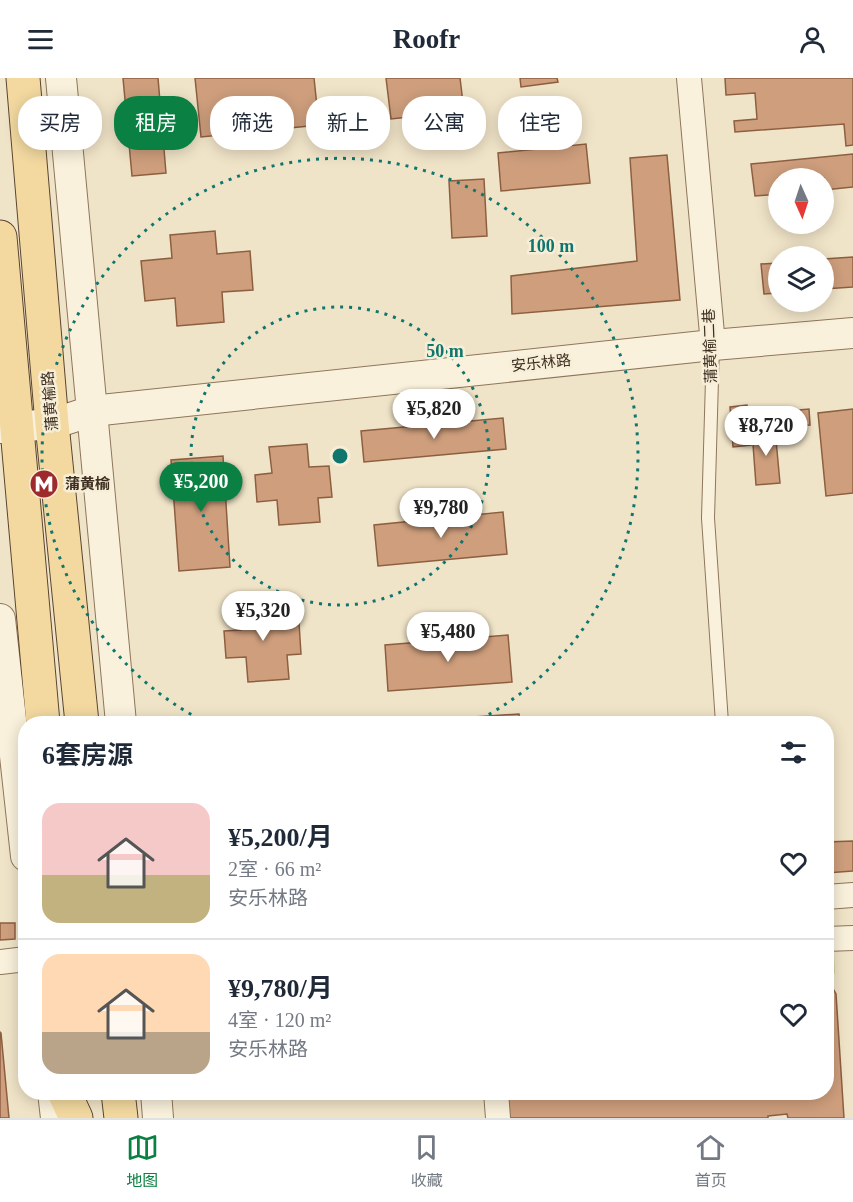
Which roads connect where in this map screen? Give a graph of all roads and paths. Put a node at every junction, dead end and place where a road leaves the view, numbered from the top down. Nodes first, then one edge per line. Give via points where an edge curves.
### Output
1 (23, 78) edge
2 (61, 78) edge
3 (689, 78) edge
4 (0, 237) edge
5 (853, 333) edge
6 (713, 345) junction
7 (92, 411) junction
8 (52, 424) junction
9 (8, 440) edge
10 (0, 619) edge
11 (42, 716) edge
12 (81, 716) edge
13 (120, 716) edge
14 (722, 716) edge
15 (18, 783) edge
16 (853, 895) edge
17 (834, 896) edge
18 (853, 938) edge
19 (834, 939) edge
20 (18, 960) edge
21 (0, 962) edge
22 (54, 1100) edge
23 (68, 1100) edge
24 (77, 1100) edge
25 (119, 1100) edge
26 (157, 1100) edge
27 (497, 1100) edge
28 (56, 1118) edge
29 (78, 1118) edge
30 (121, 1118) edge
31 (158, 1118) edge
32 (498, 1118) edge

1 - 8 main road, 蒲黄榆路
2 - 7 street
3 - 6 street, 蒲黄榆二巷
4 - 9 main road
5 - 6 street, 安乐林路
6 - 7 street, 安乐林路
6 - 14 lane, 蒲黄榆二巷 via 708,518
7 - 8 street, 安乐林路
7 - 13 street
8 - 9 street, 安乐林路
8 - 12 main road, 蒲黄榆路
9 - 11 main road
10 - 15 street
16 - 17 street
18 - 19 street
20 - 21 street
22 - 28 street
23 - 29 main road
24 - 29 main road
25 - 30 main road
26 - 31 street
27 - 32 street

